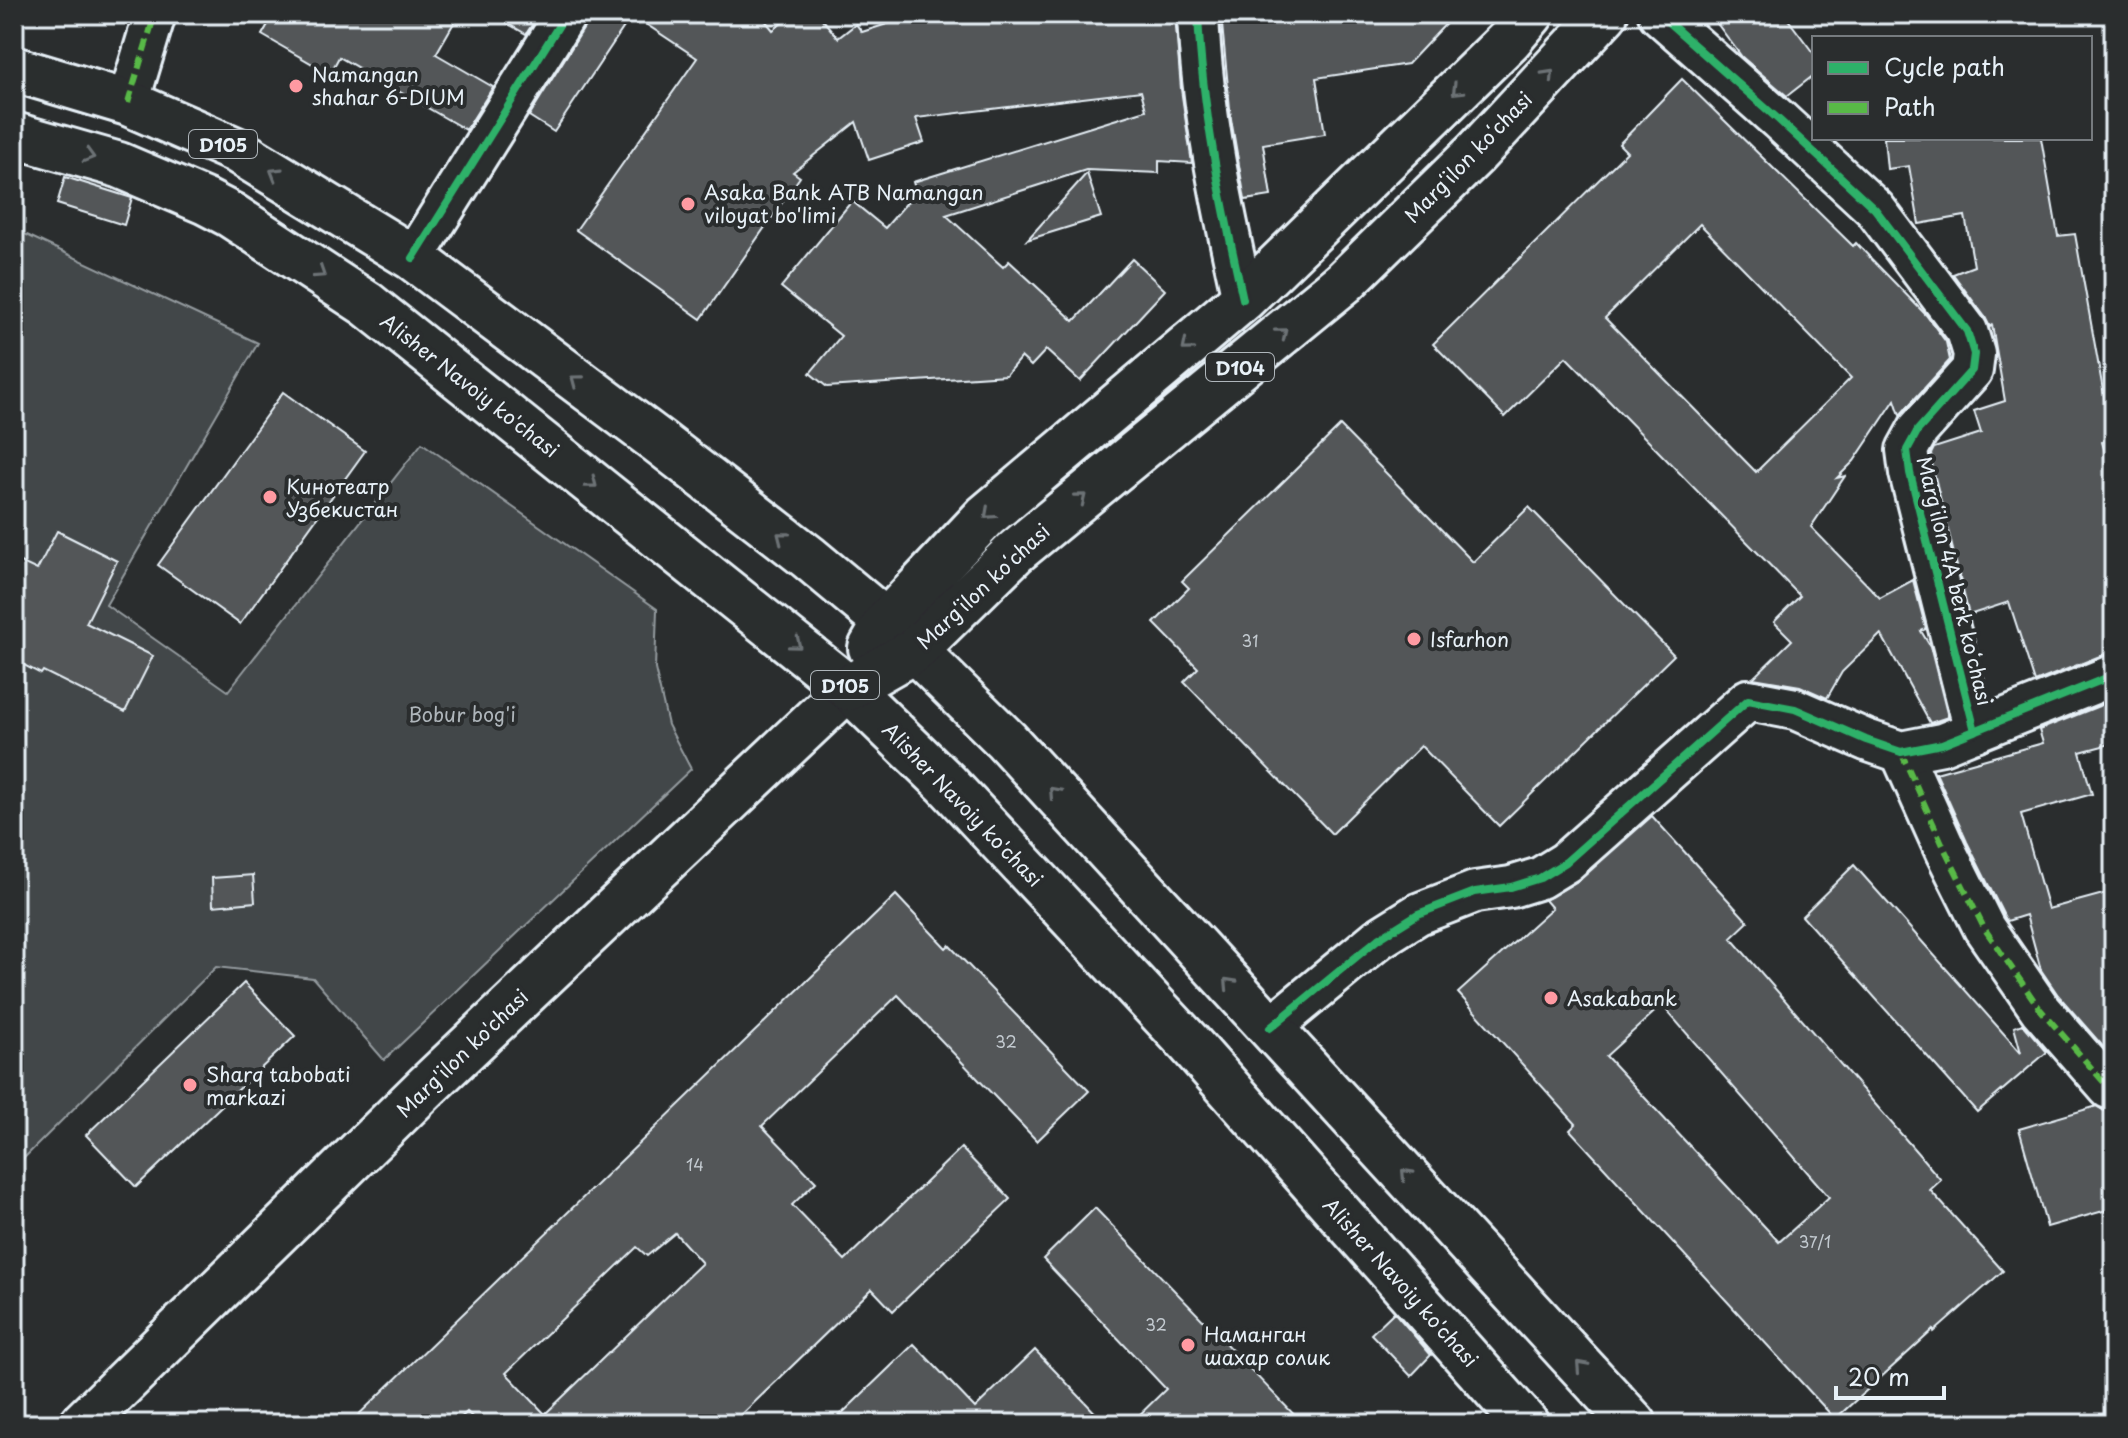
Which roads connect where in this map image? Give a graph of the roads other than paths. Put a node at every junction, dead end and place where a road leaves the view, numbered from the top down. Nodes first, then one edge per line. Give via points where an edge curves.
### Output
1 (155, 14) edge
2 (566, 14) edge
3 (1198, 14) edge
4 (1531, 14) edge
5 (1605, 14) edge
6 (1659, 14) edge
7 (14, 69) edge
8 (128, 103) junction
9 (14, 135) edge
10 (236, 150) junction
11 (206, 202) junction
12 (413, 258) junction
13 (1243, 299) junction
14 (901, 636) junction
15 (2114, 675) edge
16 (848, 688) junction
17 (1975, 731) junction
18 (1901, 752) junction
19 (1270, 1028) junction
20 (2114, 1089) edge
21 (82, 1424) edge
22 (1526, 1424) edge
23 (1634, 1424) edge

1 - 8 street
2 - 12 street
3 - 13 street via 1217,182
4 -> 13 main road, Margʻilon koʻchasi / D104
14 -> 5 main road, Margʻilon koʻchasi / D104 via 1015,552 1344,282 1475,154
6 - 17 street, Margʻilon 4А berk koʻchasi via 1875,209 1967,331 1974,354 1972,370 1918,430 1907,450
7 - 8 main road, D105
8 - 10 main road, D105
9 -> 11 main road, Alisher Navoiy ko'chasi / D105 via 119,165
10 - 11 main road
12 -> 10 main road, D105
11 -> 16 main road, Alisher Navoiy ko'chasi / D105 via 367,304
14 -> 12 main road, D105 via 808,557
13 -> 14 main road, Margʻilon koʻchasi / D104 via 986,516
14 - 16 main road, Margʻilon koʻchasi / D104
19 -> 14 main road, D105 via 1006,740
15 - 17 street
16 - 21 main road, Marg'ilon ko'chasi via 427,1086
16 - 22 main road, Alisher Navoiy ko'chasi / D105 via 946,783 1189,1043
17 - 18 street
18 - 19 street via 1795,709 1748,700 1566,862 1540,878 1475,892 1418,914 1378,939
18 - 20 street via 1984,928 2040,1009
23 -> 19 main road, D105

